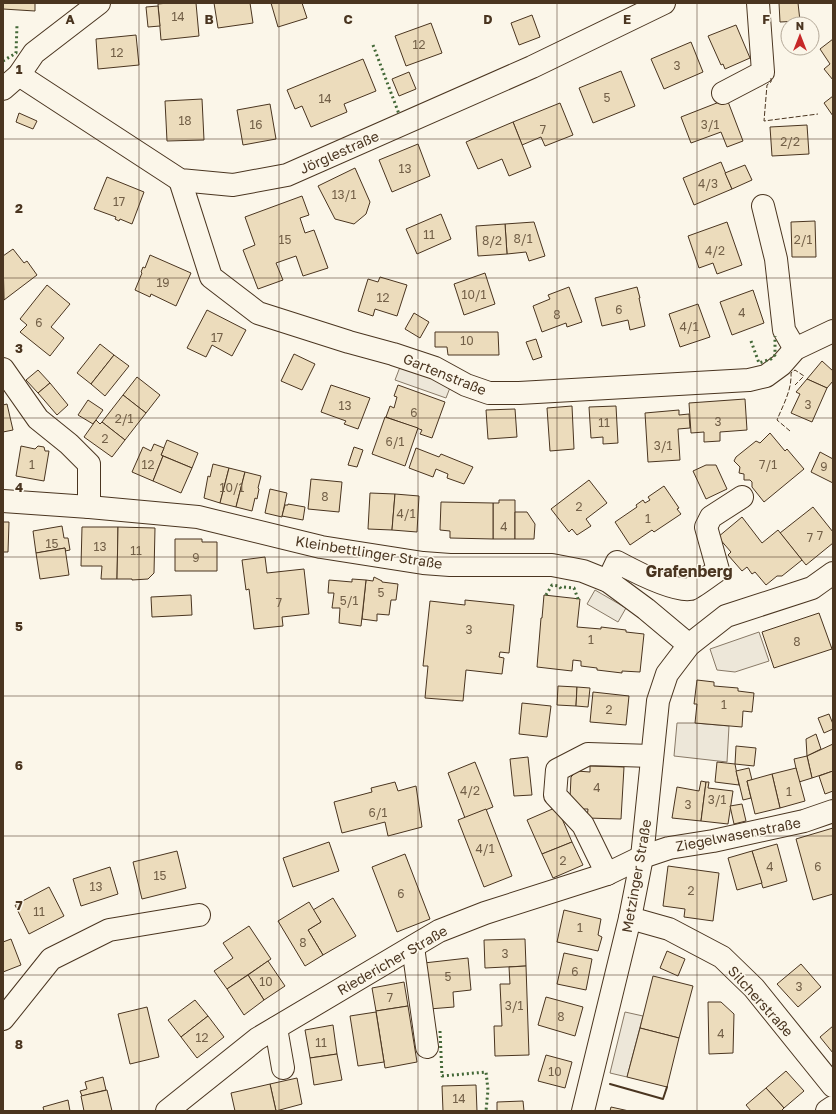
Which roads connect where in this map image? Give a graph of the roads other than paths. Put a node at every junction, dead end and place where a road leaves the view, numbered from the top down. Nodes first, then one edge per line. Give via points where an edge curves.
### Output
1 (99, 3) edge
2 (664, 3) edge
3 (758, 3) edge
4 (11, 82) edge
5 (724, 93) dead end
6 (180, 180) junction
7 (763, 206) dead end
8 (833, 331) edge
9 (795, 349) junction
10 (3, 369) edge
11 (742, 497) dead end
12 (3, 501) edge
13 (89, 507) junction
14 (833, 573) edge
15 (608, 581) junction
16 (690, 645) junction
17 (652, 756) junction
18 (833, 811) edge
19 (642, 857) junction
20 (607, 874) junction
21 (199, 915) dead end
22 (630, 918) junction
23 (413, 946) junction
24 (3, 1019) edge
25 (276, 1028) junction
26 (427, 1047) dead end
27 (283, 1068) dead end
28 (833, 1086) edge
29 (833, 1107) edge
30 (167, 1111) edge
31 (583, 1111) edge
32 (827, 1111) edge

1 - 4 street via 34,53
2 - 6 street, Jörglestraße via 543,62 287,175 233,185
3 - 5 street via 763,72
4 - 6 street, Jörglestraße
6 - 9 street, Gartenstraße via 211,277 258,313 414,361 490,393 749,380 766,376 781,365
7 - 9 street via 776,259 784,330
8 - 9 street, Gartenstraße
10 - 13 street via 38,420 70,444 89,464
11 - 15 street via 711,517 706,527 718,570 690,589 677,588 617,562
12 - 13 street, Kleinbettlinger Straße
13 - 15 street, Kleinbettlinger Straße via 198,517 321,547 423,563 552,565 583,571
14 - 16 street, Metzinger Straße via 812,588 726,616
15 - 16 street, Kleinbettlinger Straße
16 - 17 street, Metzinger Straße via 667,674 658,702
17 - 19 street, Metzinger Straße
17 - 20 street via 588,754 557,770 555,795 583,825
18 - 19 street, Ziegelwasenstraße via 804,821 669,848
19 - 20 street, Riedericher Straße
19 - 22 street, Metzinger Straße
20 - 23 street, Riedericher Straße via 485,913
21 - 24 street via 109,930 51,959
22 - 28 street, Silcherstraße via 668,929 722,957 754,988
22 - 31 street, Metzinger Straße
23 - 25 street, Riedericher Straße
23 - 26 street
25 - 27 street
25 - 30 street, Riedericher Straße via 257,1039
29 - 32 street

